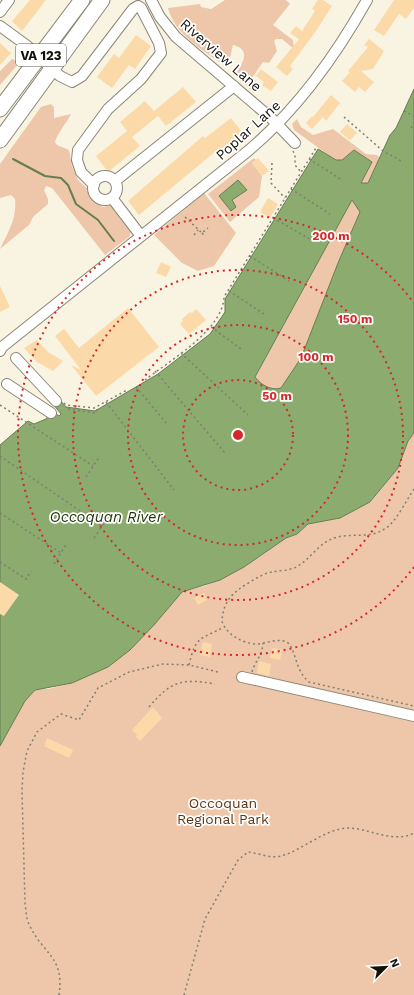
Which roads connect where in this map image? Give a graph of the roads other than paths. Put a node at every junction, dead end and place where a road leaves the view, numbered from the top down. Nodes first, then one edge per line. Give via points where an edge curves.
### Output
1 (9, 0) edge
2 (82, 0) edge
3 (102, 0) edge
4 (107, 0) edge
5 (152, 0) edge
6 (367, 0) edge
7 (0, 12) edge
8 (88, 19) junction
9 (0, 26) edge
10 (39, 57) junction
11 (51, 68) junction
12 (234, 86) junction
13 (0, 109) edge
14 (278, 124) junction
15 (0, 140) edge
16 (292, 146) road end
17 (115, 181) junction
18 (94, 185) junction
19 (112, 198) junction
20 (141, 236) junction
21 (0, 351) edge
22 (16, 358) dead end
23 (7, 384) dead end
24 (59, 401) road end
25 (51, 413) dead end
26 (246, 678) road end
27 (414, 716) edge

1 - 7 street
2 - 10 highway, VA 123
3 - 8 highway, VA 123
4 - 8 highway
5 - 12 street, Riverview Lane via 160,17 176,37
6 - 14 street, Poplar Lane via 320,75
8 - 11 highway, VA 123
9 - 10 street
10 - 11 street
10 - 13 highway, VA 123
11 - 15 highway, VA 123
11 - 18 street via 66,80 78,80 136,6 141,8 160,44 160,54 153,65 108,109 78,150 77,160 81,172
12 - 14 street, Riverview Lane
12 - 17 street
14 - 16 street, Riverview Lane
14 - 20 street, Poplar Lane
17 - 18 street via 109,176 101,176
17 - 19 street via 116,192
18 - 19 street via 94,192 98,198
19 - 20 street
20 - 21 street, Poplar Lane
22 - 24 street
23 - 25 street
26 - 27 street

